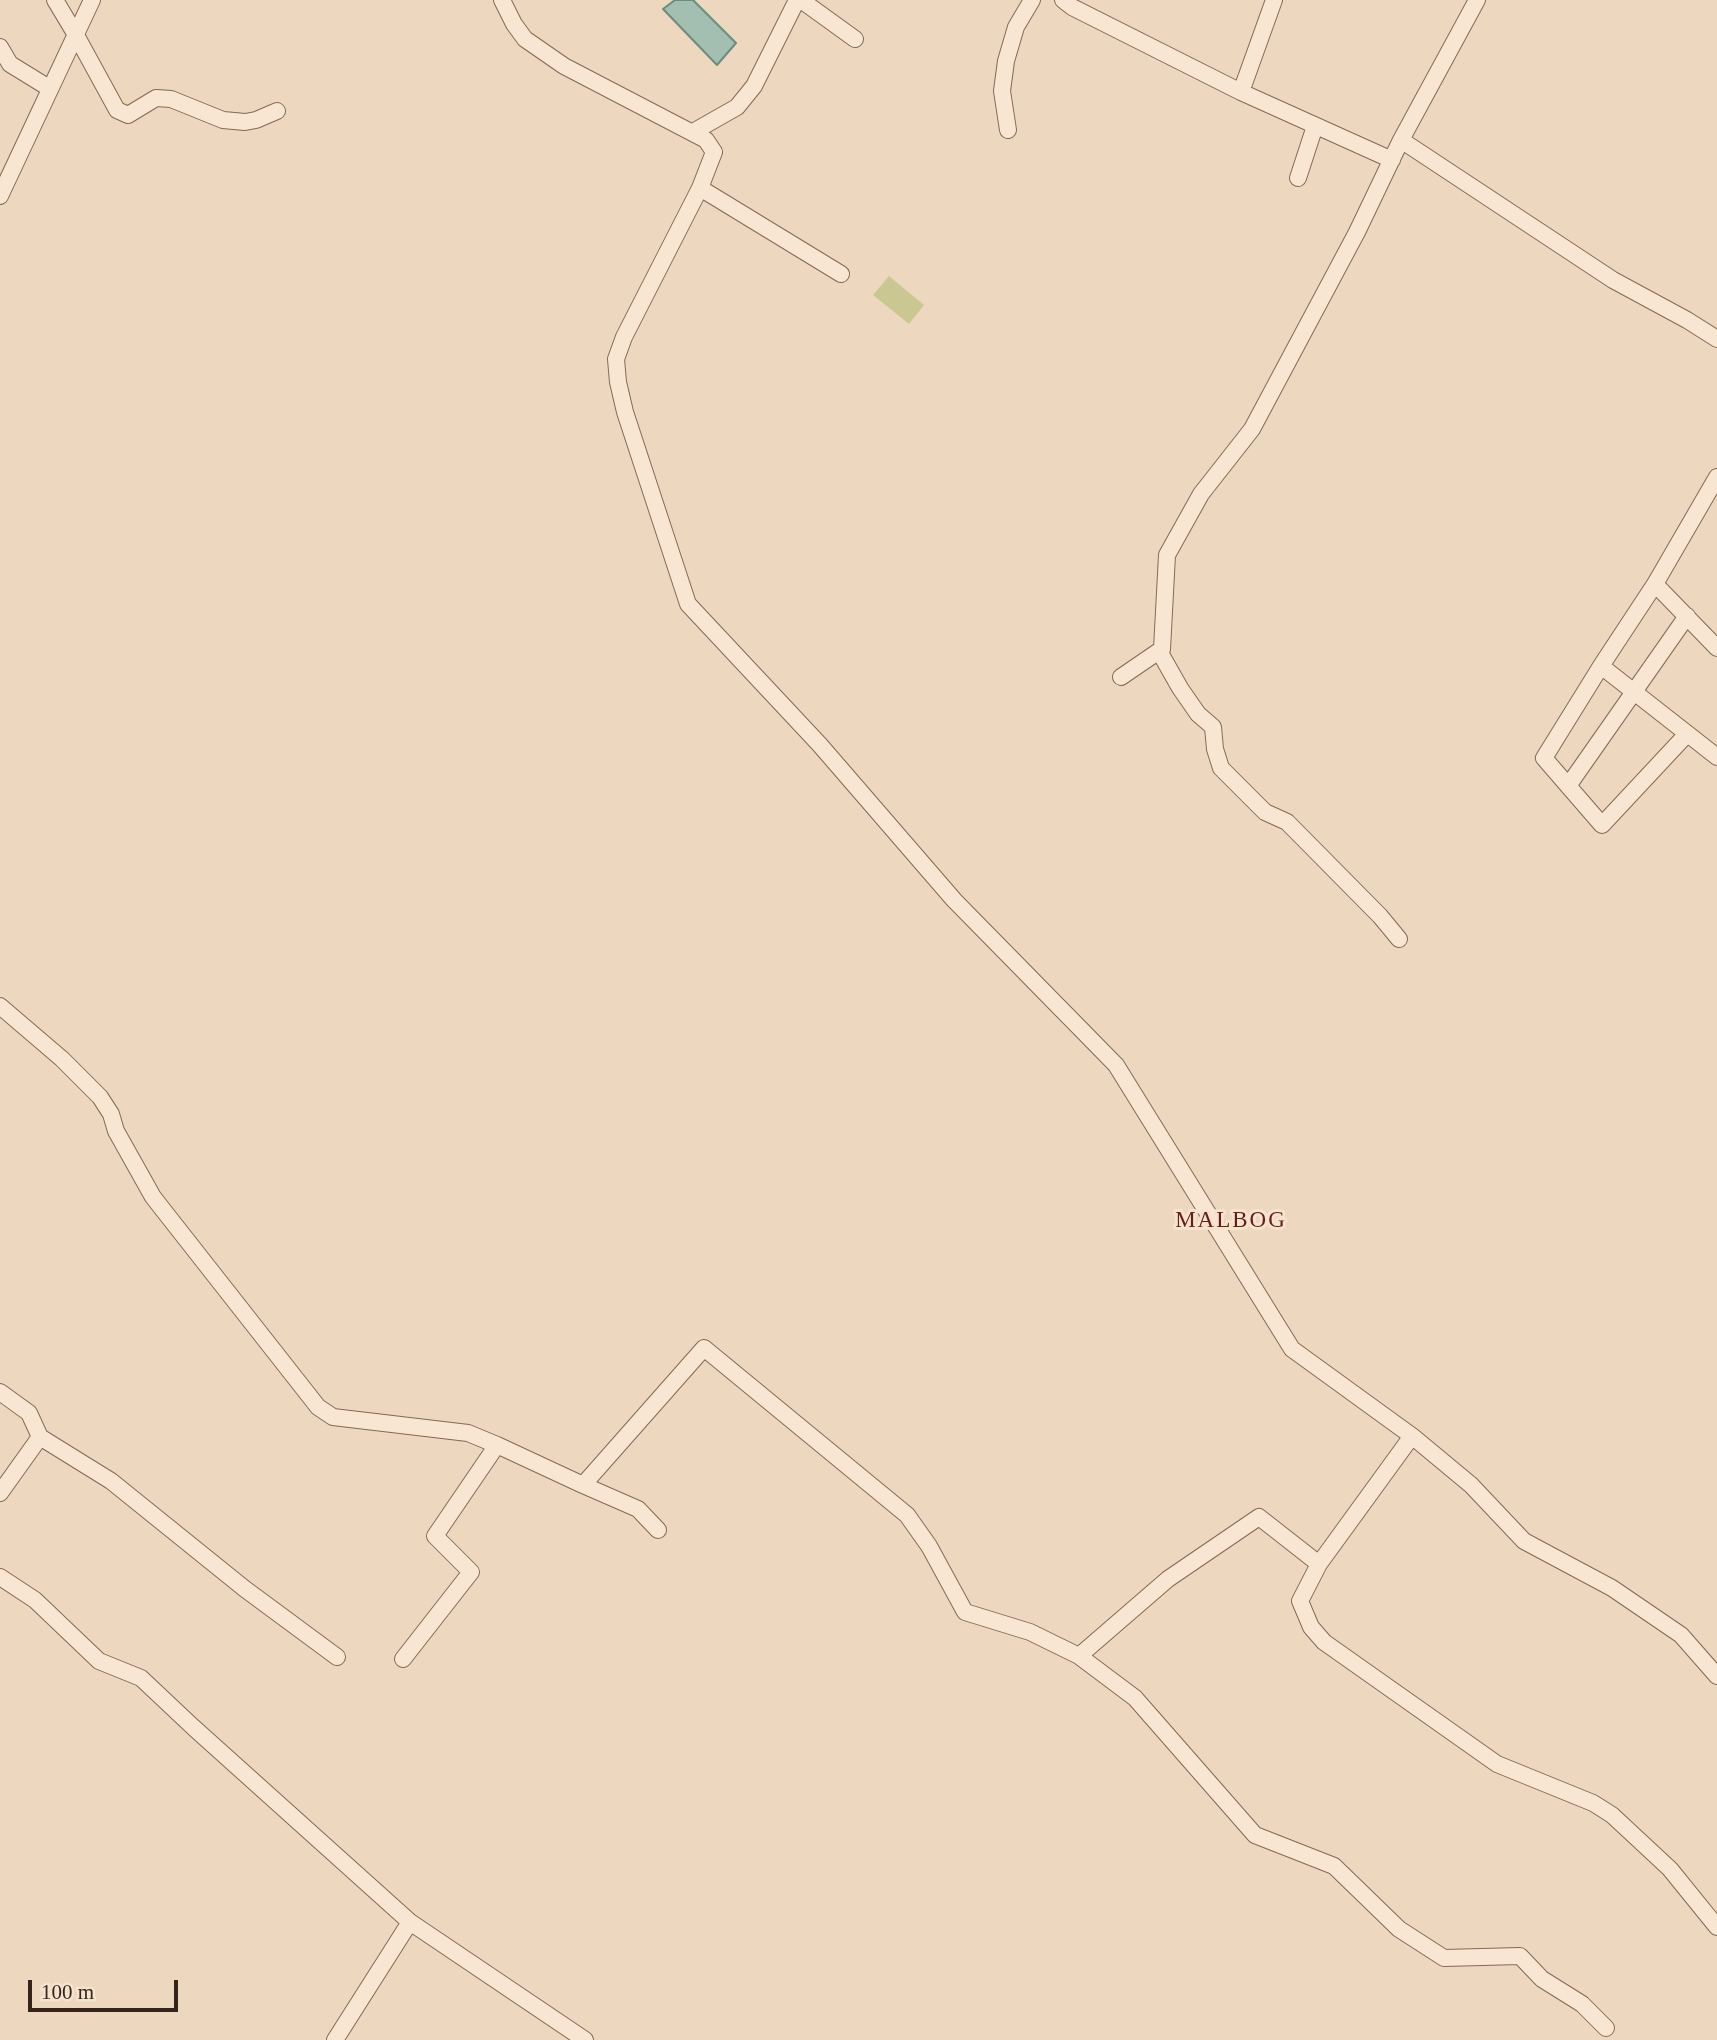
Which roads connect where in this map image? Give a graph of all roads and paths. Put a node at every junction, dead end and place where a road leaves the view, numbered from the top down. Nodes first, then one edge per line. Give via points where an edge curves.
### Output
1 (55, 0) edge
2 (92, 0) edge
3 (502, 0) edge
4 (799, 0) edge
5 (1032, 0) edge
6 (1063, 0) edge
7 (1274, 0) edge
8 (1477, 0) edge
9 (76, 35) junction
10 (855, 39) dead end
11 (0, 47) edge
12 (5, 69) edge
13 (49, 88) junction
14 (1241, 92) junction
15 (277, 111) dead end
16 (1315, 126) junction
17 (1008, 130) dead end
18 (693, 132) junction
19 (1401, 140) junction
20 (1392, 160) junction
21 (1298, 178) dead end
22 (700, 188) junction
23 (0, 196) edge
24 (841, 274) dead end
25 (1717, 339) edge
26 (1717, 477) edge
27 (1655, 584) junction
28 (1687, 616) junction
29 (1717, 648) edge
30 (1159, 651) junction
31 (1601, 666) junction
32 (1121, 677) dead end
33 (1633, 691) junction
34 (1687, 734) junction
35 (1717, 757) edge
36 (1568, 786) junction
37 (1399, 939) dead end
38 (0, 1006) edge
39 (0, 1392) edge
40 (1412, 1436) junction
41 (40, 1437) junction
42 (497, 1445) junction
43 (583, 1485) junction
44 (0, 1493) edge
45 (658, 1530) dead end
46 (1319, 1564) junction
47 (0, 1577) edge
48 (1079, 1656) junction
49 (337, 1657) dead end
50 (403, 1659) dead end
51 (1717, 1676) edge
52 (410, 1922) junction
53 (1717, 1927) edge
54 (1606, 2028) dead end
55 (335, 2040) edge
56 (585, 2040) edge

1 - 9 street
2 - 9 street
3 - 18 street via 525,39 564,66
4 - 10 street
4 - 18 street via 754,86 737,107
5 - 17 street via 1016,27 1006,61 1002,91
6 - 14 street
7 - 14 street
8 - 19 street
9 - 13 street
9 - 15 street via 117,110 128,115 156,98 171,99 223,120 245,122
11 - 12 street
12 - 13 street
13 - 23 street
14 - 16 street
16 - 20 street
16 - 21 street
18 - 22 street via 714,152
19 - 20 street
19 - 25 street via 1614,280
20 - 30 street via 1252,429 1202,494 1167,555
22 - 24 street
22 - 40 street via 617,359 625,412 688,604 820,745 954,900 1116,1065 1292,1349
26 - 27 street
27 - 28 street
27 - 31 street
28 - 29 street
28 - 33 street
30 - 32 street
30 - 37 street via 1198,714 1213,727 1222,768 1265,812 1287,822
31 - 33 street
31 - 36 street via 1544,758
33 - 34 street
33 - 36 street
34 - 35 street
34 - 36 street via 1602,825
38 - 42 street via 100,1097 153,1196 318,1407 333,1418 468,1433
39 - 41 street via 29,1413
40 - 46 street
40 - 51 street via 1471,1485 1524,1541 1612,1588 1681,1635
41 - 44 street
41 - 49 street via 111,1481
42 - 43 street
42 - 50 street via 435,1536 471,1572
43 - 45 street via 638,1509
43 - 48 street via 704,1349 907,1515 965,1612 1030,1632
46 - 48 street via 1259,1517 1168,1579
46 - 53 street via 1300,1601 1311,1627 1324,1642 1497,1764 1593,1802 1612,1815 1670,1869
47 - 52 street via 35,1600 99,1661 141,1678
48 - 54 street via 1135,1698 1255,1835 1334,1866 1398,1929 1444,1958 1520,1956 1542,1979 1582,2004
52 - 55 street
52 - 56 street

